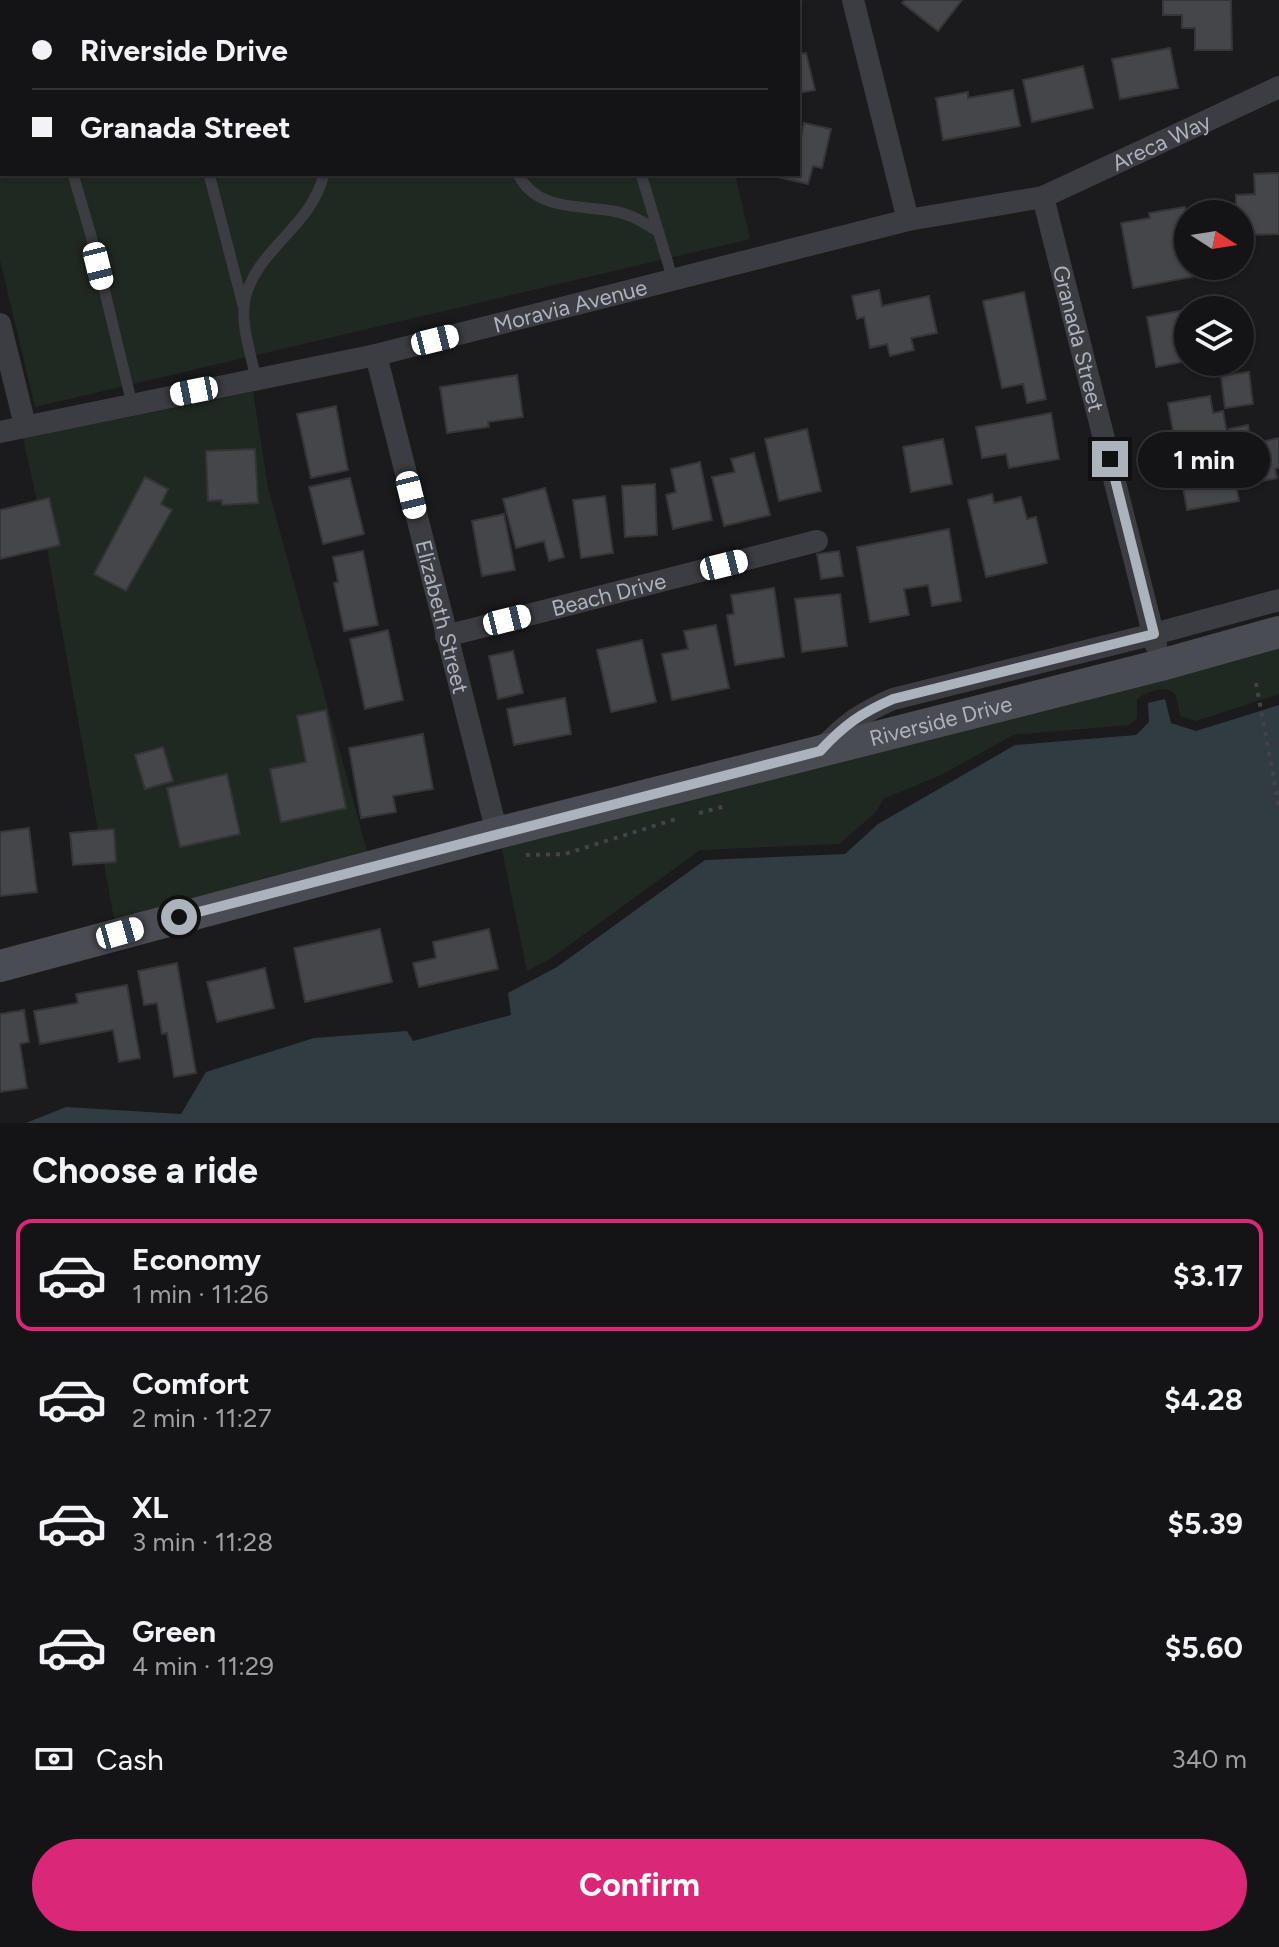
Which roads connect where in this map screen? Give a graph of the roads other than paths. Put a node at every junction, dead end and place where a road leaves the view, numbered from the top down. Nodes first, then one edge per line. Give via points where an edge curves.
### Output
1 (853, 0) edge
2 (1279, 87) edge
3 (74, 176) edge
4 (210, 176) edge
5 (323, 176) edge
6 (519, 176) edge
7 (642, 176) edge
8 (1043, 197) junction
9 (908, 220) junction
10 (659, 232) junction
11 (673, 280) junction
12 (245, 310) junction
13 (0, 324) edge
14 (376, 355) junction
15 (256, 379) junction
16 (132, 404) junction
17 (25, 425) junction
18 (0, 432) edge
19 (817, 541) dead end
20 (1279, 600) edge
21 (1279, 632) edge
22 (446, 636) junction
23 (1157, 650) junction
24 (497, 833) junction
25 (0, 966) edge

1 - 9 street
2 - 8 street, Areca Way
3 - 16 lane
4 - 12 lane
5 - 12 lane via 313,206 258,268
6 - 10 lane via 539,197 555,204 626,215
7 - 10 lane
8 - 9 street, Moravia Avenue
8 - 23 street, Granada Street
9 - 11 street, Moravia Avenue
10 - 11 lane
11 - 14 street, Moravia Avenue
12 - 15 lane
13 - 17 street
14 - 15 street, Moravia Avenue
14 - 22 street, Elizabeth Street
15 - 16 street, Moravia Avenue
16 - 17 street, Moravia Avenue
17 - 18 street, Moravia Avenue
19 - 22 street, Beach Drive
20 - 23 street
21 - 23 street, Riverside Drive
22 - 24 street, Elizabeth Street
23 - 24 street, Riverside Drive via 820,751
24 - 25 street, Riverside Drive

